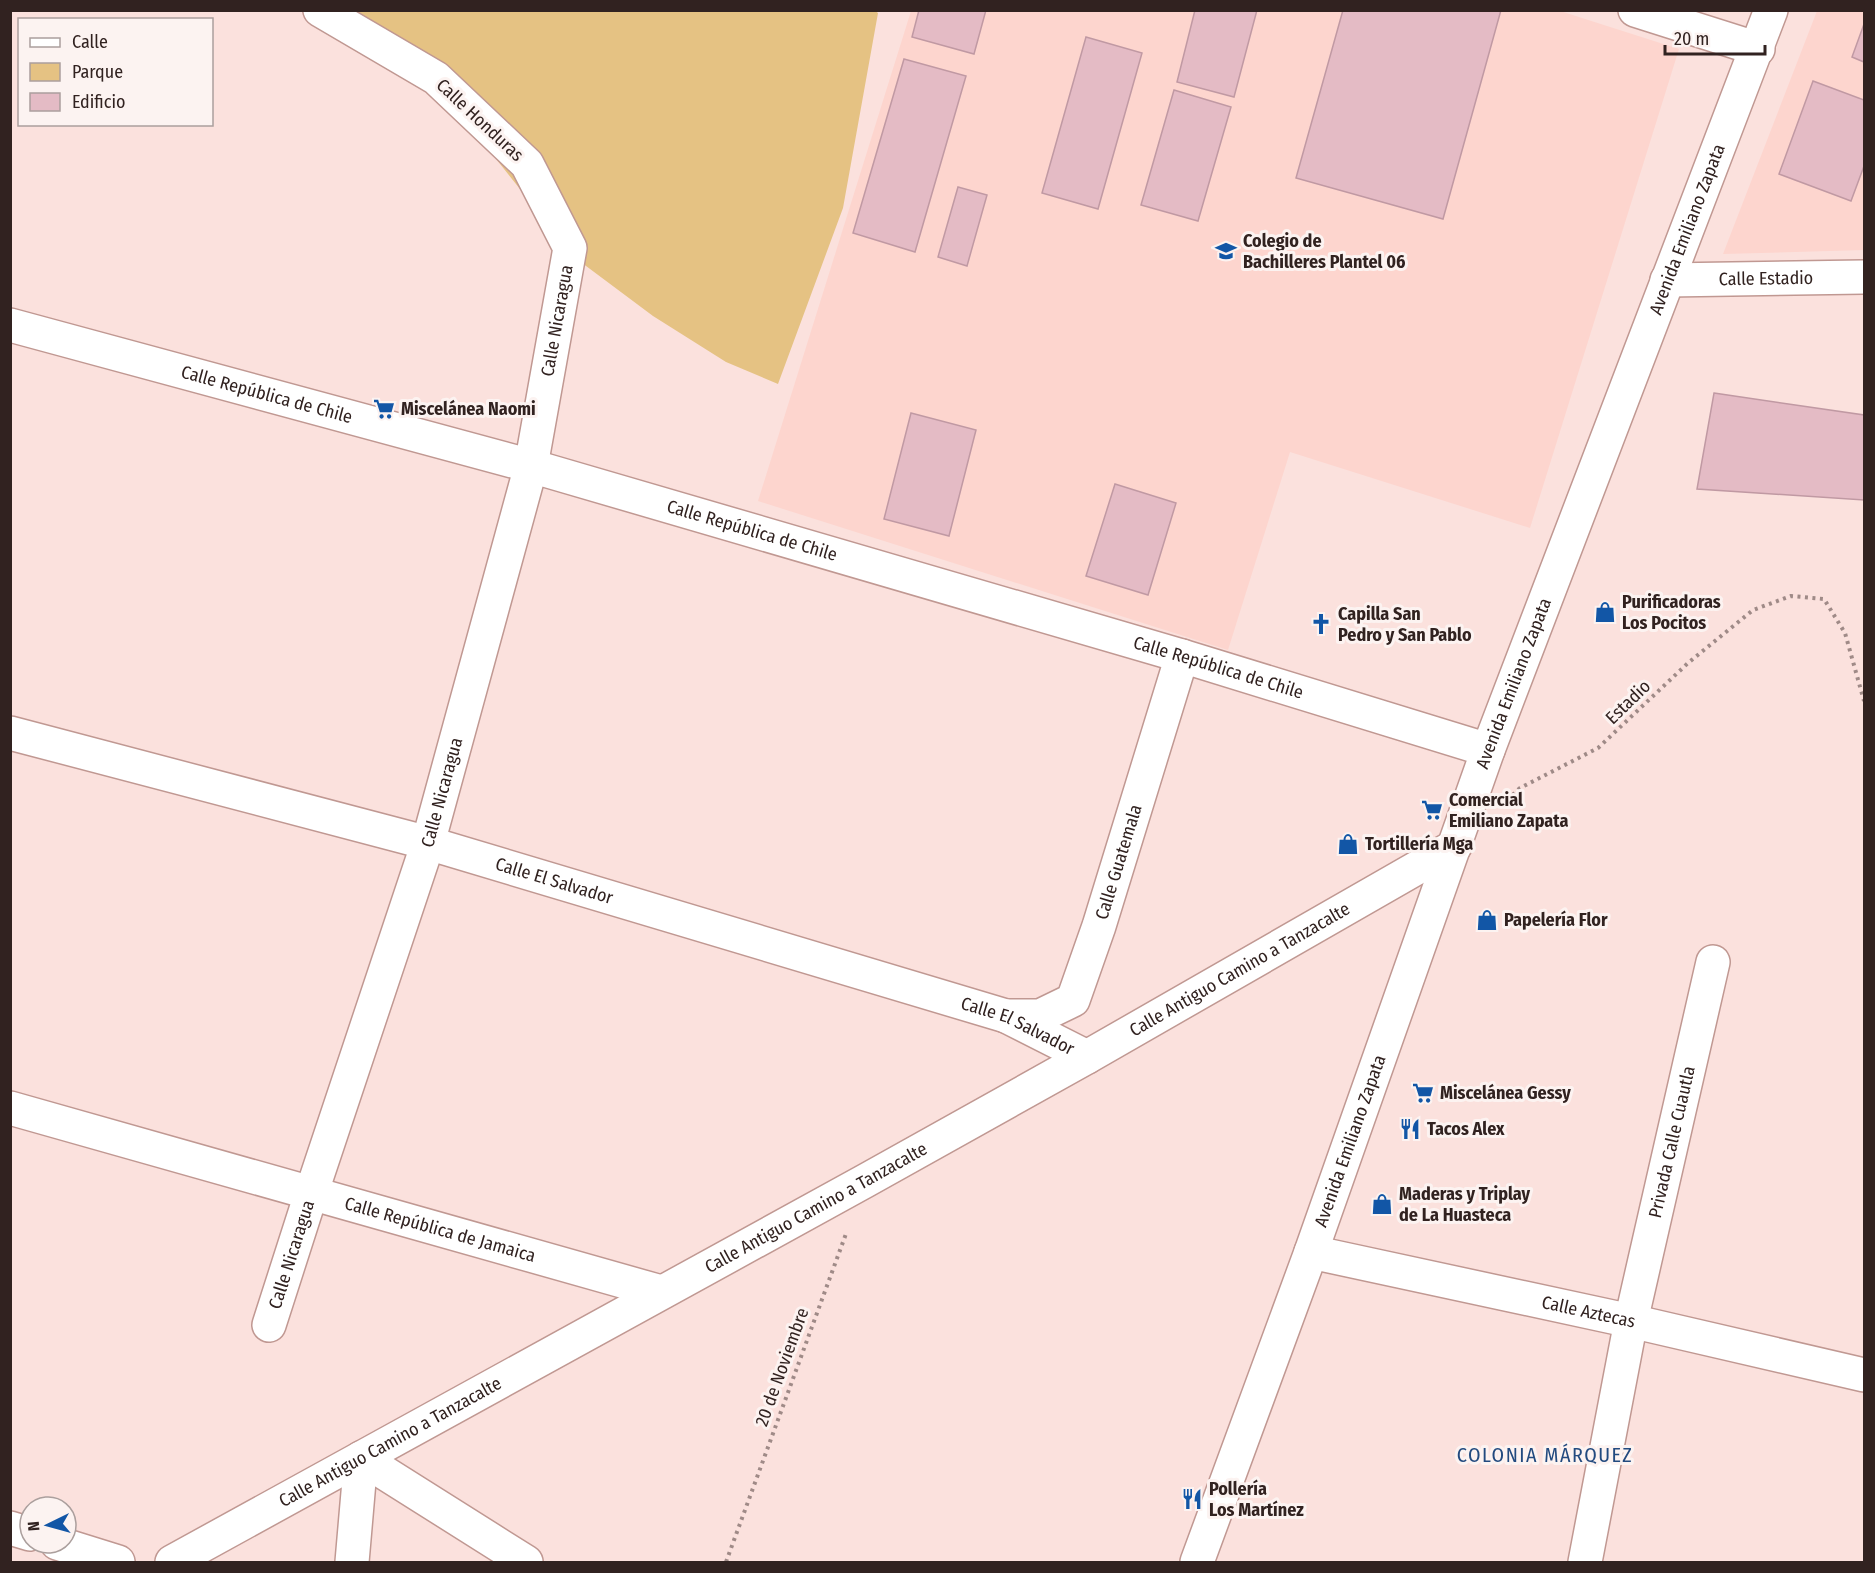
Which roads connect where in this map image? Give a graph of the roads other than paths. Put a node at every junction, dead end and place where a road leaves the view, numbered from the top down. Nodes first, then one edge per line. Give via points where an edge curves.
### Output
1 (320, 10) edge
2 (1635, 10) edge
3 (1772, 10) edge
4 (1758, 49) junction
5 (570, 248) joint
6 (1864, 277) edge
7 (1667, 280) junction
8 (10, 325) edge
9 (531, 466) junction
10 (1182, 657) junction
11 (10, 733) edge
12 (1488, 750) junction
13 (428, 843) junction
14 (1455, 846) junction
15 (1713, 962) dead end
16 (1006, 1016) junction
17 (1087, 1057) junction
18 (10, 1108) edge
19 (310, 1194) junction
20 (1311, 1252) junction
21 (661, 1292) junction
22 (1631, 1321) junction
23 (269, 1325) dead end
24 (1864, 1375) edge
25 (361, 1458) junction
26 (78, 1550) edge
27 (118, 1563) edge
28 (172, 1563) edge
29 (352, 1563) edge
30 (526, 1563) edge
31 (1197, 1563) edge
32 (1585, 1563) edge

1 - 5 street, Calle Honduras via 436,78 527,164
2 - 4 street
3 - 4 street, Avenida Emiliano Zapata
4 - 7 street, Avenida Emiliano Zapata
5 - 9 street, Calle Nicaragua
6 - 7 street, Calle Estadio
7 - 12 street, Avenida Emiliano Zapata
8 - 9 street, Calle República de Chile
9 - 10 street, Calle República de Chile
9 - 13 street, Calle Nicaragua
10 - 12 street, Calle República de Chile
10 - 16 street, Calle Guatemala via 1099,926 1072,1000 1040,1016
11 - 13 street, Calle El Salvador
12 - 14 street, Avenida Emiliano Zapata
13 - 16 street, Calle El Salvador
13 - 19 street, Calle Nicaragua
14 - 17 street, Calle Antiguo Camino a Tanzacalte
14 - 20 street, Avenida Emiliano Zapata
15 - 22 street, Privada Calle Cuautla
16 - 17 street, Calle El Salvador
17 - 21 street, Calle Antiguo Camino a Tanzacalte
18 - 19 street, Calle República de Jamaica
19 - 21 street, Calle República de Jamaica
19 - 23 street, Calle Nicaragua
20 - 22 street, Calle Aztecas
20 - 31 street, Avenida Emiliano Zapata
21 - 25 street, Calle Antiguo Camino a Tanzacalte
22 - 24 street, Calle Aztecas
22 - 32 street, Privada Calle Cuautla
25 - 28 street, Calle Antiguo Camino a Tanzacalte
25 - 29 street
25 - 30 street
26 - 27 street

